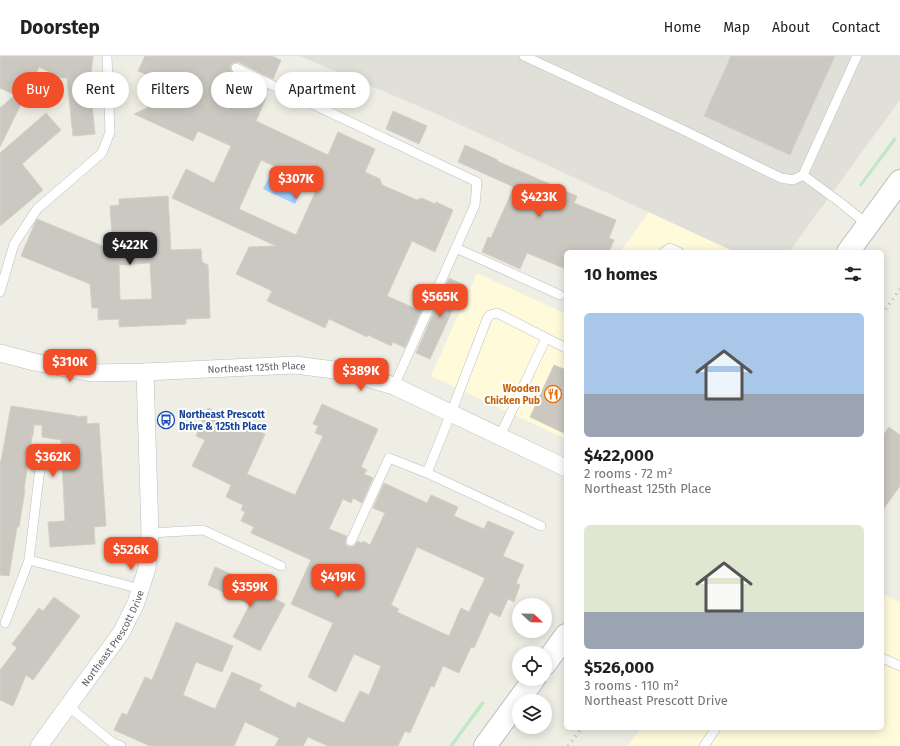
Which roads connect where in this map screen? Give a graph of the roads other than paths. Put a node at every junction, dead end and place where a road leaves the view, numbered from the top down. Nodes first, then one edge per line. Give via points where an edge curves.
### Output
1 (107, 56) edge
2 (524, 56) edge
3 (857, 56) edge
4 (236, 68) dead end
5 (803, 175) junction
6 (900, 181) edge
7 (868, 225) junction
8 (456, 248) junction
9 (849, 250) edge
10 (0, 292) edge
11 (560, 295) dead end
12 (546, 338) junction
13 (564, 347) edge
14 (0, 353) edge
15 (145, 372) junction
16 (394, 386) junction
17 (451, 413) junction
18 (500, 436) junction
19 (42, 451) dead end
20 (564, 467) edge
21 (427, 473) junction
22 (541, 526) dead end
23 (150, 533) junction
24 (351, 541) dead end
25 (30, 560) junction
26 (281, 566) dead end
27 (141, 589) junction
28 (5, 623) dead end
29 (564, 638) edge
30 (552, 654) edge
31 (884, 659) edge
32 (900, 666) edge
33 (529, 686) edge
34 (68, 706) junction
35 (715, 730) edge
36 (38, 746) edge
37 (121, 746) edge
38 (485, 746) edge
39 (704, 746) edge

1 - 10 lane via 110,132 102,153 37,209 14,244
2 - 5 lane via 781,178 793,180
3 - 5 lane
4 - 8 lane via 477,182 475,206
5 - 7 lane
6 - 7 main road
7 - 9 main road
8 - 11 lane
8 - 16 lane
12 - 13 lane
12 - 17 lane via 498,313 490,315
12 - 18 lane
14 - 15 street, Northeast 125th Place via 92,373
15 - 16 street, Northeast 125th Place via 295,365 342,371
15 - 23 street, Northeast Prescott Drive
16 - 17 street, Northeast 125th Place
17 - 18 street, Northeast 125th Place
17 - 21 lane
18 - 20 street, Northeast 125th Place
19 - 25 lane
21 - 22 lane
21 - 24 lane via 389,458
23 - 26 lane via 203,530
23 - 27 street, Northeast Prescott Drive via 147,568
25 - 27 lane
25 - 28 lane
27 - 34 street, Northeast Prescott Drive via 121,633
29 - 30 main road
31 - 32 lane
33 - 38 main road
34 - 36 street, Northeast Prescott Drive
34 - 37 lane via 113,743
35 - 39 lane

